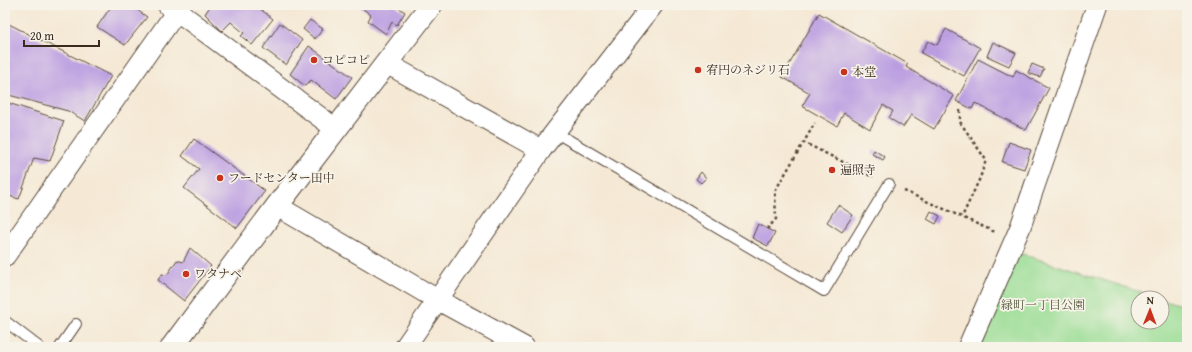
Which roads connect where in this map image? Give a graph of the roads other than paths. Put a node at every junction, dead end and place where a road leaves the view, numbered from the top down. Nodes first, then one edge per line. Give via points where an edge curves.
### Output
1 (431, 5) edge
2 (654, 5) edge
3 (1097, 5) edge
4 (175, 7) edge
5 (386, 63) junction
6 (336, 129) junction
7 (555, 132) junction
8 (541, 150) junction
9 (889, 184) road end
10 (277, 206) junction
11 (5, 256) edge
12 (438, 300) junction
13 (5, 321) edge
14 (76, 324) dead end
15 (39, 347) edge
16 (60, 347) edge
17 (172, 347) edge
18 (406, 347) edge
19 (524, 347) edge
20 (968, 347) edge

1 - 5 street
2 - 7 street
3 - 20 street via 1015,240
4 - 6 street
4 - 11 street
5 - 6 street
5 - 8 street
6 - 10 street
7 - 8 street
7 - 9 lane via 824,291
8 - 12 street
10 - 12 street
10 - 17 street
12 - 18 street
12 - 19 street
13 - 15 lane
14 - 16 lane

